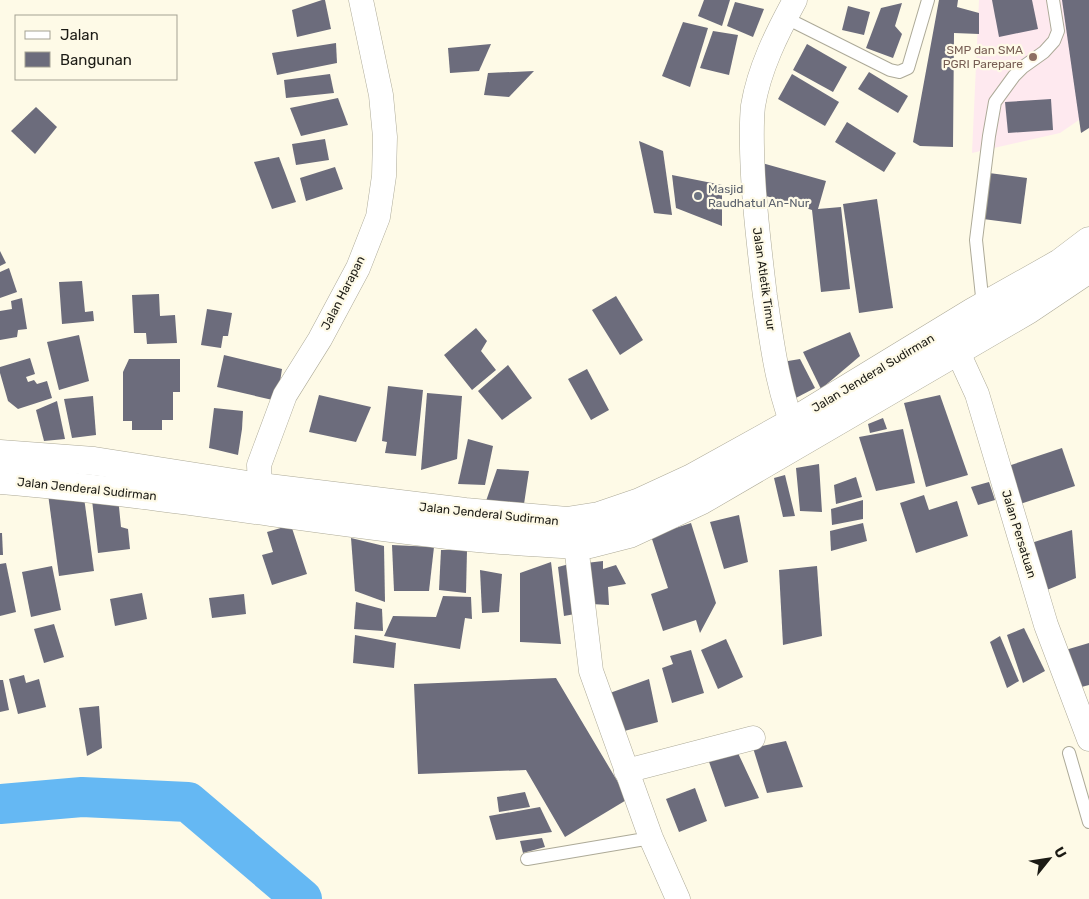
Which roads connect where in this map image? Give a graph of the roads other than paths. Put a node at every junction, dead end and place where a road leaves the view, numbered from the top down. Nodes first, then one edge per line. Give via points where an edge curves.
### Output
1 (361, 0) edge
2 (928, 0) edge
3 (1053, 0) edge
4 (790, 9) edge
5 (1089, 241) edge
6 (1089, 269) edge
7 (984, 306) junction
8 (952, 340) junction
9 (795, 433) junction
10 (0, 454) edge
11 (127, 479) junction
12 (0, 480) edge
13 (260, 487) junction
14 (576, 545) junction
15 (753, 738) dead end
16 (1089, 739) edge
17 (1069, 753) dead end
18 (626, 771) junction
19 (1089, 822) edge
20 (651, 838) junction
21 (527, 859) dead end
22 (678, 899) edge

1 - 13 street, Jalan Harapan via 382,104 384,176 378,217 358,268 285,395 259,465
2 - 4 lane via 908,68 898,72
3 - 7 lane via 1058,31 1054,41 1014,76 995,102 976,240
4 - 9 street, Jalan Atletik Timur via 770,50 753,106 753,161 755,218 769,320 777,370
5 - 7 main road, Jalan Jenderal Sudirman via 1060,263
6 - 8 main road, Jalan Jenderal Sudirman via 1028,310
7 - 8 main road, Jalan Jenderal Sudirman
8 - 9 main road, Jalan Jenderal Sudirman
8 - 16 street, Jalan Persatuan via 977,394 1046,625
9 - 13 main road, Jalan Jenderal Sudirman via 640,502 599,516 567,521
9 - 14 main road, Jalan Jenderal Sudirman via 702,500 647,527 612,539
10 - 11 main road, Jalan Jenderal Sudirman via 94,461
11 - 12 main road, Jalan Jenderal Sudirman
11 - 13 main road, Jalan Jenderal Sudirman
11 - 14 main road, Jalan Jenderal Sudirman via 448,535
14 - 18 street via 591,671
15 - 18 street
17 - 19 lane
18 - 20 street
20 - 21 lane
20 - 22 street

